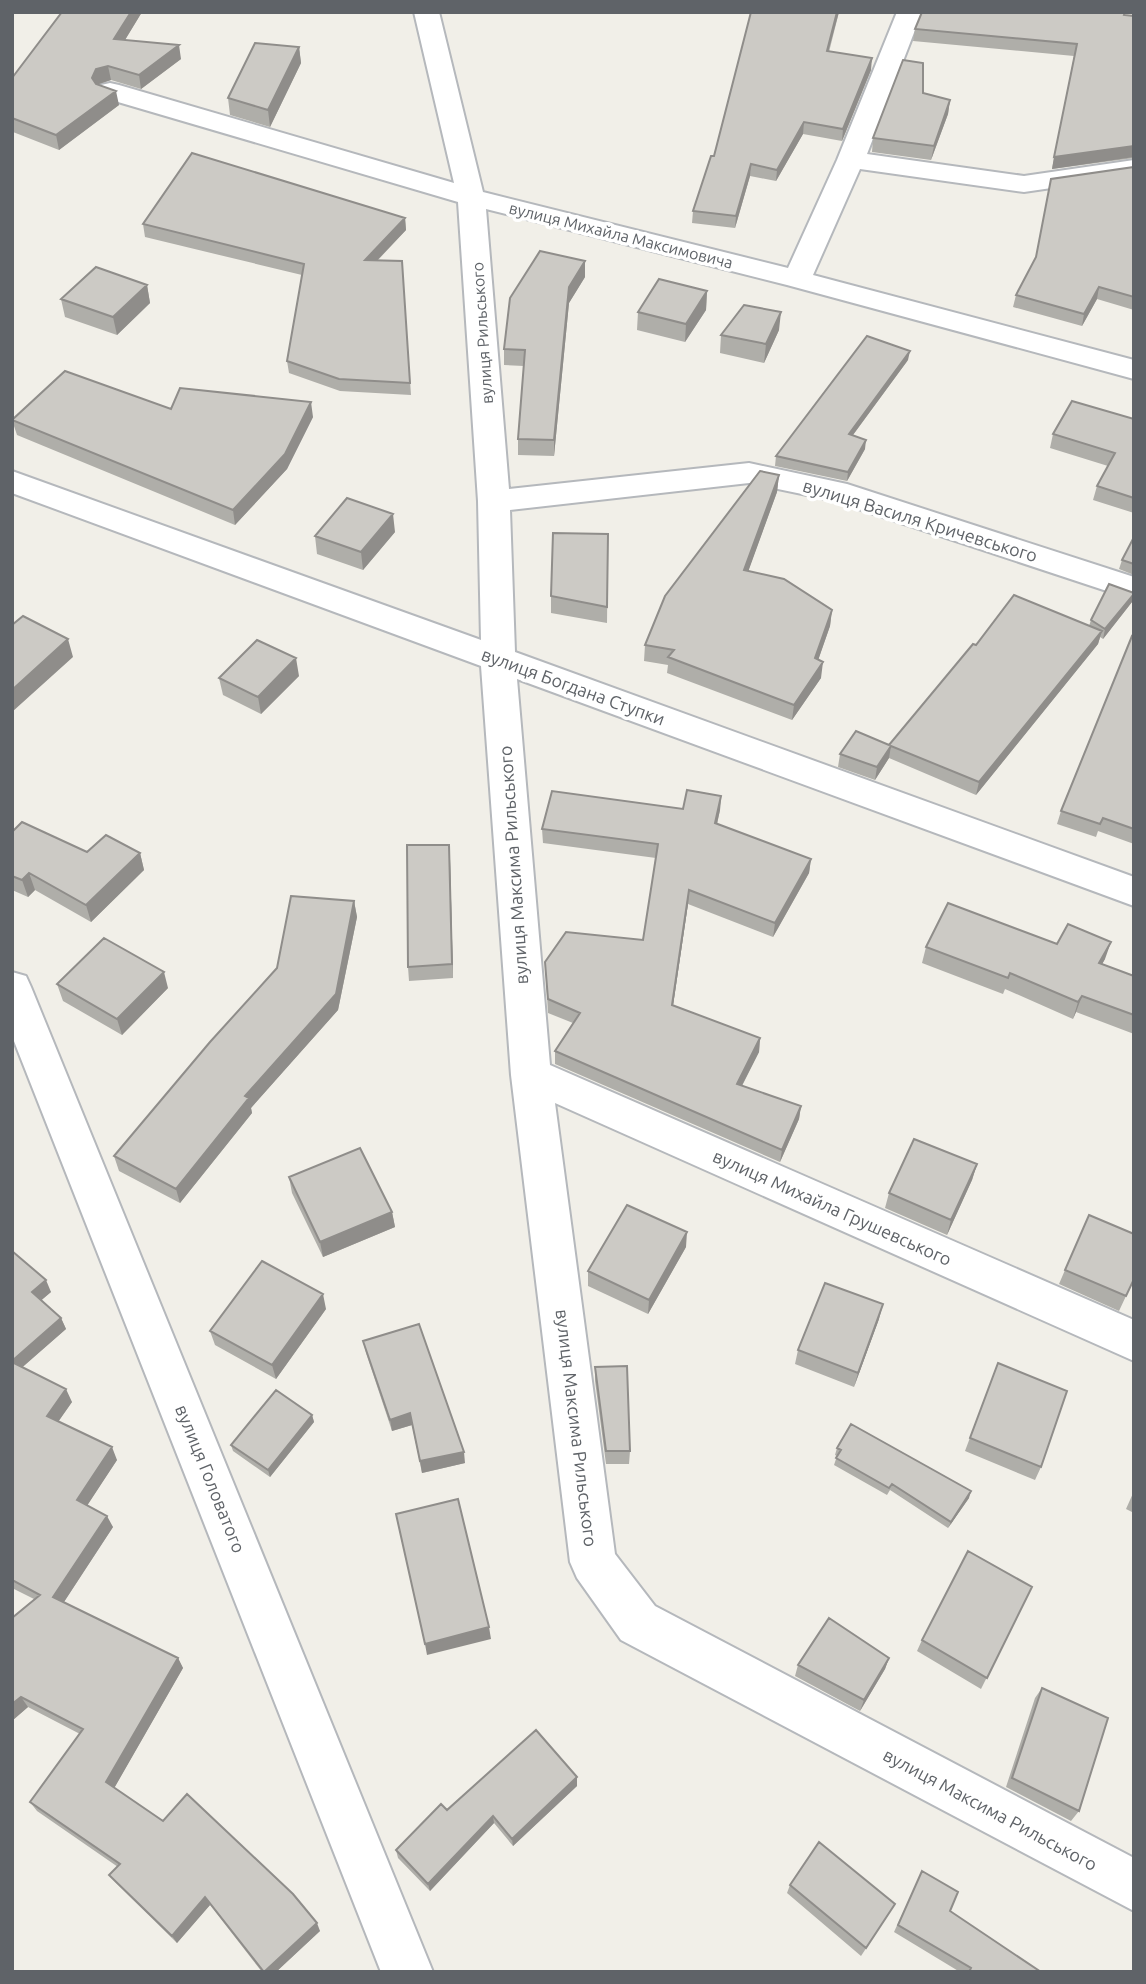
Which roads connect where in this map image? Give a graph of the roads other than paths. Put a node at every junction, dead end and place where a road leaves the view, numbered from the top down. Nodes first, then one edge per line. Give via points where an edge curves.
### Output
1 (426, 12) edge
2 (910, 12) edge
3 (110, 91) edge
4 (851, 160) junction
5 (1134, 168) edge
6 (471, 197) junction
7 (797, 279) junction
8 (1134, 370) edge
9 (12, 481) edge
10 (494, 500) junction
11 (1134, 589) edge
12 (498, 660) junction
13 (1134, 892) edge
14 (12, 987) edge
15 (531, 1075) junction
16 (1134, 1341) edge
17 (1134, 1886) edge
18 (407, 1972) edge

1 - 6 street, вулиця Рильського
2 - 4 street
3 - 6 street, вулиця Михайла Максимовича
4 - 5 street via 1024,184
4 - 7 street
6 - 7 street, вулиця Михайла Максимовича
6 - 10 street, вулиця Рильського
7 - 8 street, вулиця Михайла Максимовича
9 - 12 street, вулиця Богдана Ступки
10 - 11 street, вулиця Василя Кричевського via 749,473 835,491
10 - 12 street, вулиця Рильського
12 - 13 street, вулиця Богдана Ступки
12 - 15 street, вулиця Максима Рильського
14 - 18 street, вулиця Головатого
15 - 16 street, вулиця Михайла Грушевського
15 - 17 street, вулиця Максима Рильського via 593,1562 638,1623

